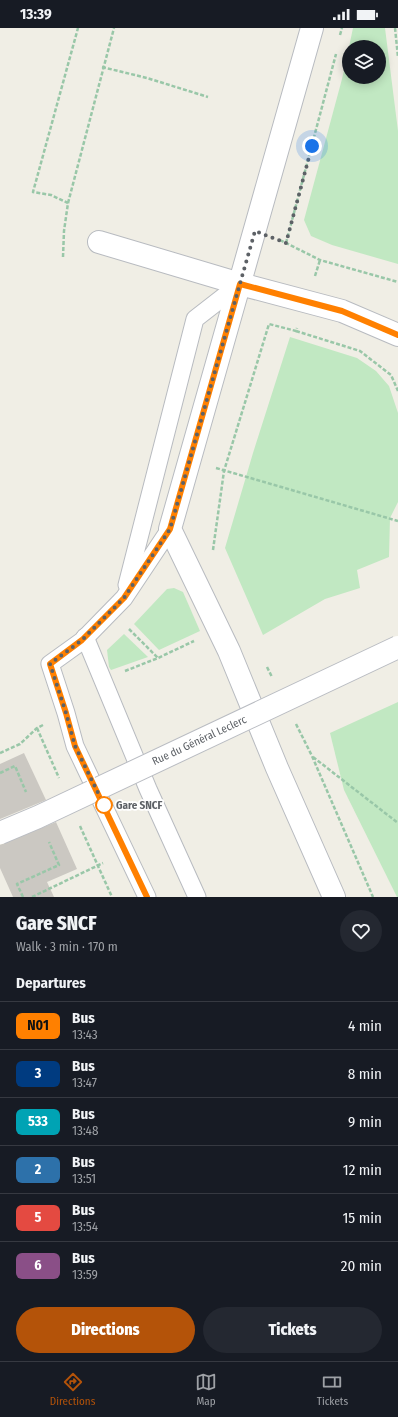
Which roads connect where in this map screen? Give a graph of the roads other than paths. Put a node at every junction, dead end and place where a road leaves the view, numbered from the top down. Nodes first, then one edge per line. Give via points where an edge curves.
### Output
1 (312, 28) edge
2 (99, 242) dead end
3 (240, 284) junction
4 (398, 335) edge
5 (170, 529) junction
6 (124, 598) junction
7 (84, 637) junction
8 (398, 647) edge
9 (0, 833) edge
10 (147, 897) edge
11 (197, 897) edge
12 (334, 897) edge

1 - 3 street
2 - 3 street
3 - 4 street via 342,311
3 - 5 street
3 - 6 lane via 195,319
5 - 6 lane
5 - 12 street via 219,628
6 - 7 lane
7 - 10 lane via 50,664 75,746
7 - 11 lane
8 - 9 street, Rue du Général Leclerc, bridge

